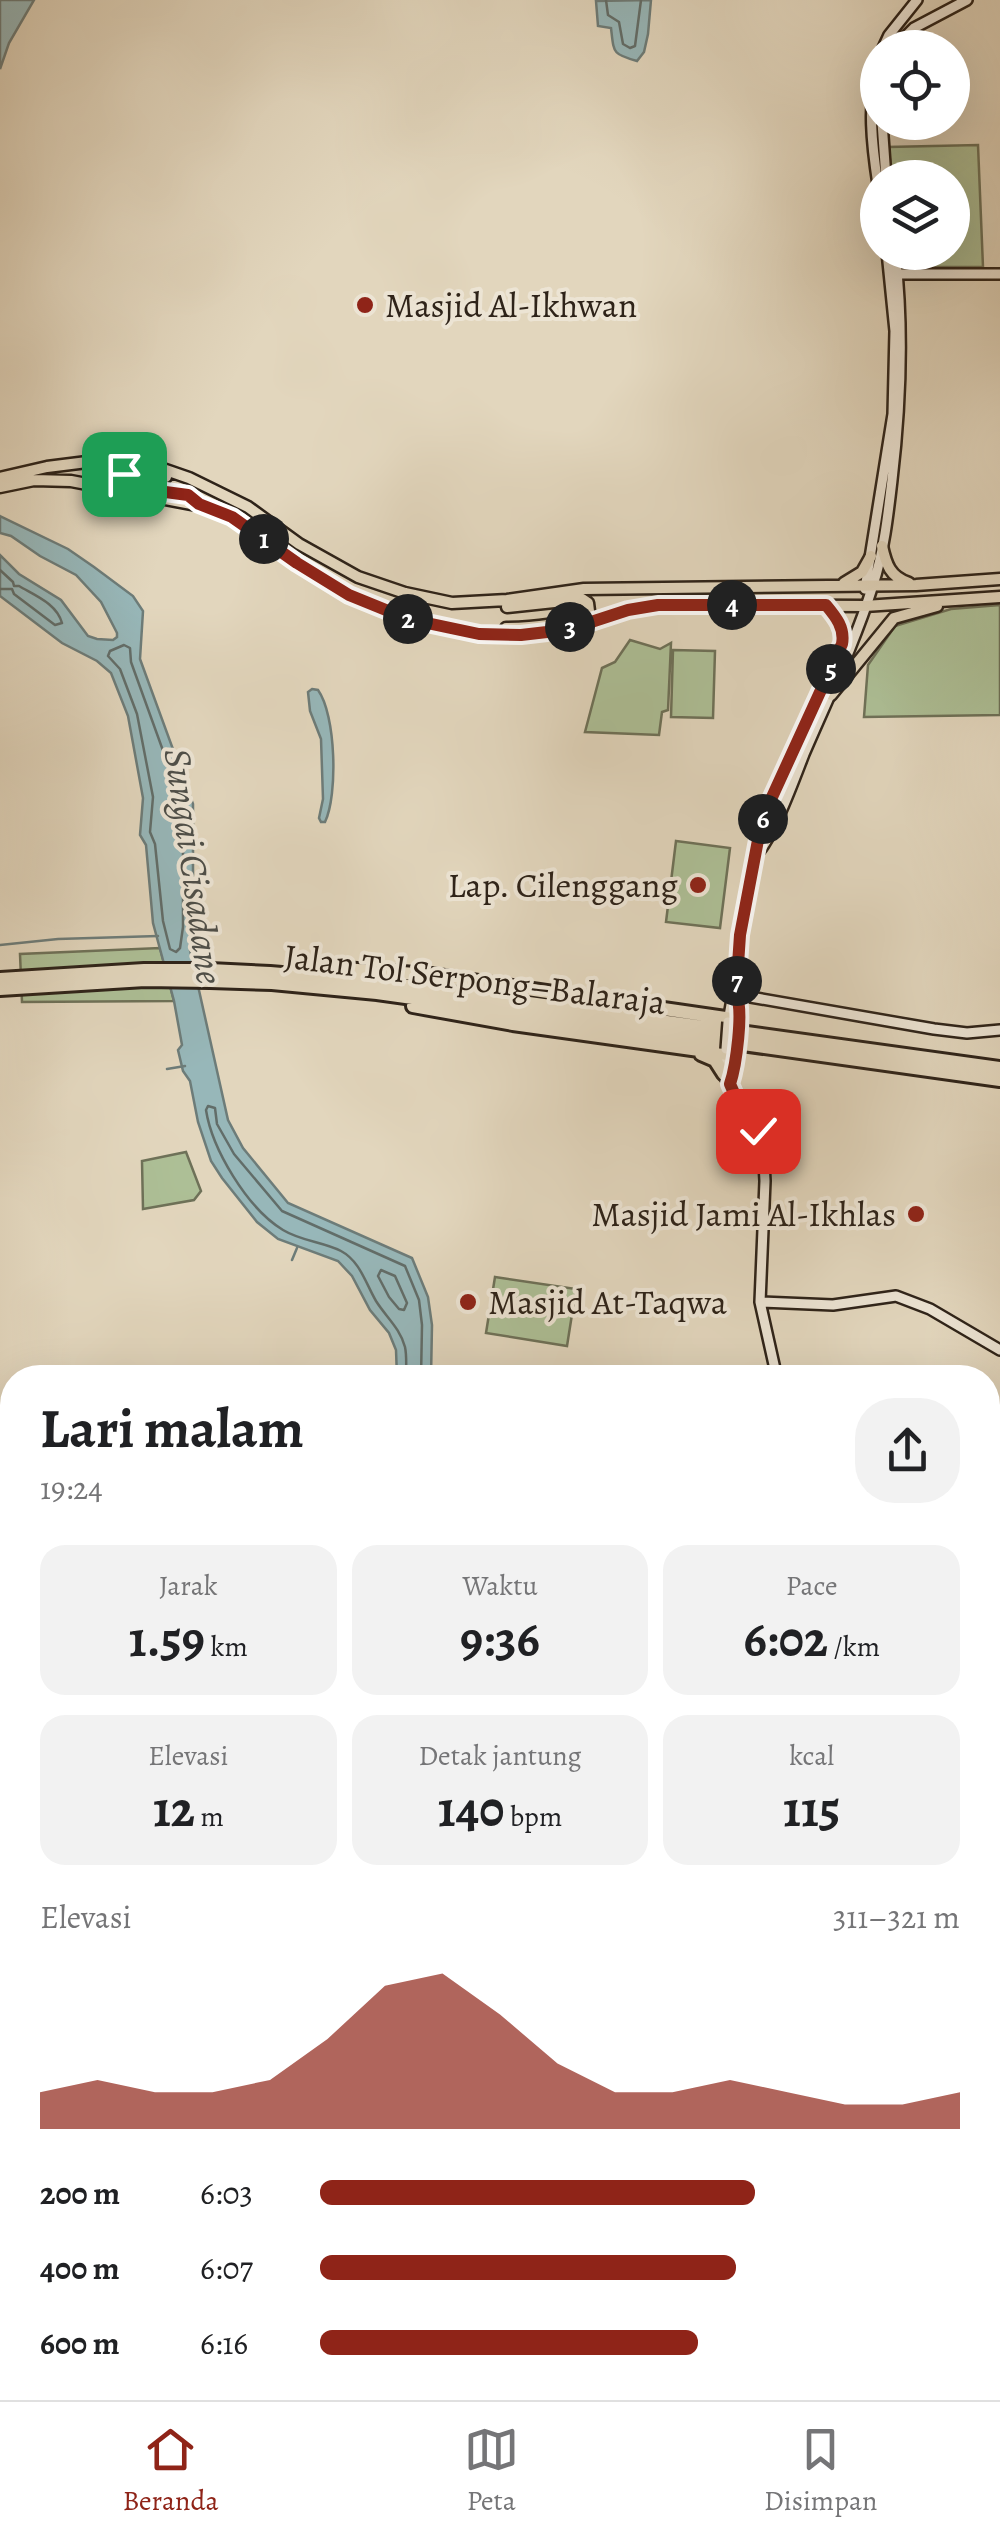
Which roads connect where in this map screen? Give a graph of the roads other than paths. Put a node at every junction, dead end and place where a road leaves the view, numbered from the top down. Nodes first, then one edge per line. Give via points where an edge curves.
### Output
1 (917, 0) edge
2 (967, 0) edge
3 (956, 2) edge
4 (930, 19) junction
5 (894, 30) edge
6 (912, 30) edge
7 (889, 270) edge
8 (897, 270) edge
9 (898, 274) junction
10 (1000, 274) edge
11 (898, 364) junction
12 (2, 483) edge
13 (228, 498) junction
14 (199, 504) junction
15 (882, 546) junction
16 (871, 556) junction
17 (1000, 579) edge
18 (870, 585) junction
19 (916, 585) junction
20 (839, 586) junction
21 (1000, 597) edge
22 (967, 599) junction
23 (452, 603) junction
24 (826, 605) junction
25 (861, 606) junction
26 (445, 627) junction
27 (830, 695) junction
28 (762, 819) junction
29 (774, 825) junction
30 (756, 856) junction
31 (271, 978) junction
32 (0, 979) edge
33 (378, 986) junction
34 (0, 990) edge
35 (736, 994) junction
36 (733, 1018) junction
37 (1000, 1030) edge
38 (664, 1045) junction
39 (730, 1052) junction
40 (1000, 1068) edge
41 (727, 1079) junction
42 (1000, 1080) edge
43 (760, 1302) junction
44 (1000, 1350) edge
45 (774, 1365) edge

1 - 4 main road via 918,13
1 - 5 main road
2 - 3 main road
3 - 4 main road
4 - 6 main road
7 - 11 main road
8 - 9 main road
9 - 10 main road
9 - 11 main road
11 - 15 main road via 900,414
11 - 16 main road
12 - 13 main road via 78,462 130,463 176,474
12 - 14 main road via 58,480
13 - 14 main road via 158,475 124,476 128,487 182,493
13 - 23 main road via 358,576
14 - 26 main road via 232,517 349,595
15 - 18 main road
15 - 19 main road via 893,575
16 - 18 main road
16 - 20 main road via 857,577
17 - 19 main road
18 - 19 main road
18 - 20 main road
18 - 25 main road
20 - 23 main road via 584,589
21 - 22 main road
22 - 25 main road
22 - 27 main road via 894,618
23 - 26 main road via 491,608 582,599 589,611 540,626
24 - 25 main road
24 - 26 main road via 658,605 521,635
24 - 28 main road via 841,626 842,644
25 - 27 main road
27 - 29 main road
28 - 29 main road
28 - 30 main road
29 - 30 main road
30 - 35 main road
31 - 32 highway, Jalan Tol Serpong–Balaraja via 144,970
31 - 33 highway, Jalan Tol Serpong–Balaraja
31 - 33 highway via 328,968
31 - 34 highway, Jalan Tol Serpong–Balaraja
33 - 36 highway via 431,975
33 - 38 highway via 513,1024
33 - 40 highway, Jalan Tol Serpong–Balaraja
33 - 42 highway, Jalan Tol Serpong–Balaraja
35 - 36 main road
35 - 37 main road via 939,1030
36 - 39 main road, bridge
38 - 39 highway
38 - 41 highway via 710,1056
39 - 41 main road
41 - 43 main road via 763,1144
43 - 44 main road via 833,1305 896,1296
43 - 45 main road

